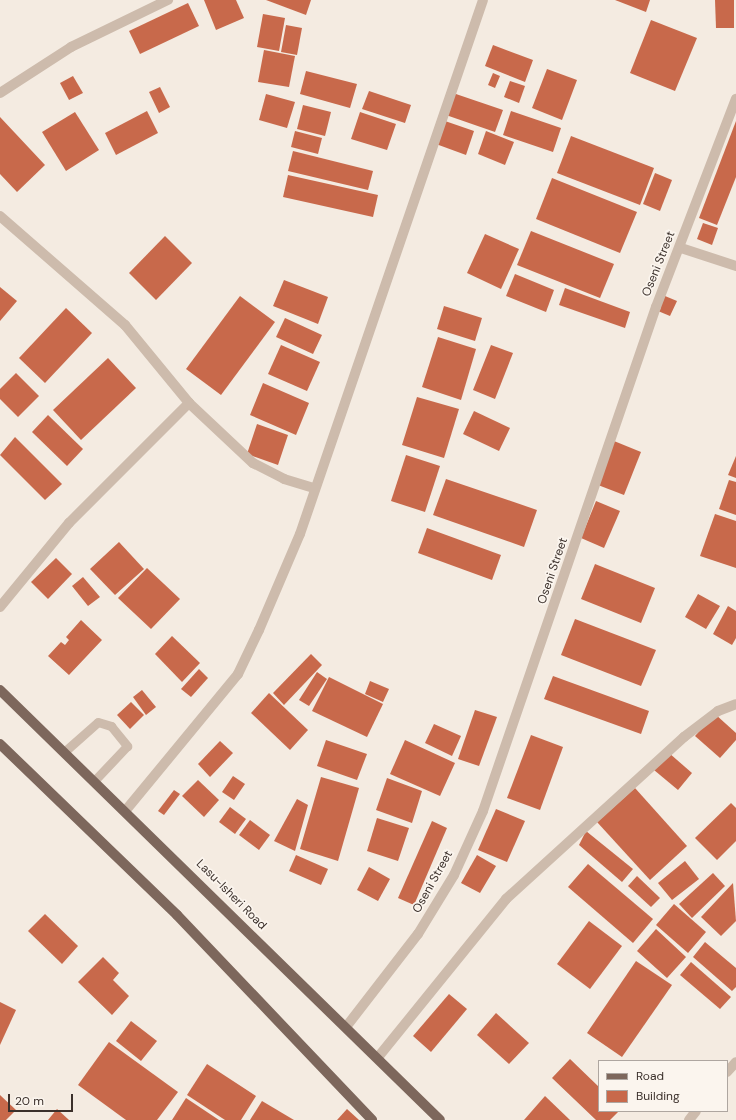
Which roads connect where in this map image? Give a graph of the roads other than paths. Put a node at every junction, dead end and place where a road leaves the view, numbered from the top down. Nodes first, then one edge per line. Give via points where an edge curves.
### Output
1 (168, 0) edge
2 (483, 0) edge
3 (0, 93) edge
4 (736, 99) edge
5 (0, 216) edge
6 (681, 248) junction
7 (736, 266) edge
8 (190, 403) junction
9 (314, 488) junction
10 (0, 607) edge
11 (0, 690) edge
12 (736, 704) edge
13 (0, 744) edge
14 (64, 752) junction
15 (95, 780) junction
16 (126, 810) junction
17 (346, 1027) junction
18 (378, 1056) junction
19 (736, 1062) edge
20 (728, 1071) edge
21 (372, 1120) edge
22 (440, 1120) edge

1 - 3 street via 71,46
2 - 9 street
4 - 6 street, Oseni Street
5 - 8 street via 124,325
6 - 7 street
6 - 17 street, Oseni Street via 656,307 483,811 454,875 418,934
8 - 9 street via 253,463 284,479
8 - 10 street via 69,523
9 - 16 street via 300,534 238,674
11 - 14 main road, Lasu-Isheri Road
12 - 18 street via 718,711 684,737 506,899
13 - 21 main road via 177,915
14 - 15 main road, Lasu-Isheri Road
14 - 15 lane via 98,722 111,726 127,746
15 - 16 main road, Lasu-Isheri Road
16 - 17 main road, Lasu-Isheri Road
17 - 18 main road, Lasu-Isheri Road
18 - 22 main road, Lasu-Isheri Road
19 - 20 street

